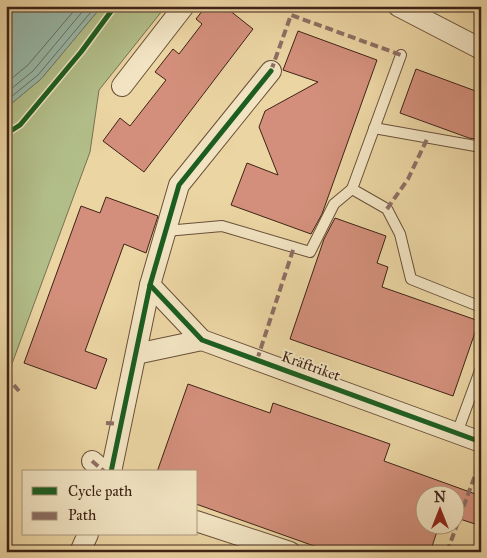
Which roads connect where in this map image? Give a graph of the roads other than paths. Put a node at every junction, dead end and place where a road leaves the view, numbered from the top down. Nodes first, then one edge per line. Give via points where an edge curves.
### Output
1 (184, 6) edge
2 (398, 6) edge
3 (481, 49) edge
4 (401, 56) dead end
5 (271, 71) dead end
6 (122, 86) dead end
7 (374, 128) junction
8 (481, 148) edge
9 (352, 189) junction
10 (166, 231) junction
11 (150, 285) junction
12 (481, 307) edge
13 (202, 340) junction
14 (136, 354) junction
15 (481, 368) edge
16 (457, 433) junction
17 (481, 442) edge
18 (111, 470) edge
19 (198, 521) edge
20 (87, 536) edge
21 (80, 552) edge
22 (290, 552) edge

1 - 6 street
2 - 3 street
4 - 7 lane
5 - 10 street via 179,185
7 - 8 lane
7 - 9 lane
9 - 10 lane via 334,204 310,252 222,226
9 - 12 lane via 387,209 400,234 411,279
10 - 11 street
11 - 13 street, Kräftriket
11 - 14 street
13 - 14 street
13 - 16 street, Kräftriket
14 - 18 street via 114,424
15 - 16 lane
16 - 17 street, Kräftriket
19 - 22 street
20 - 21 street

